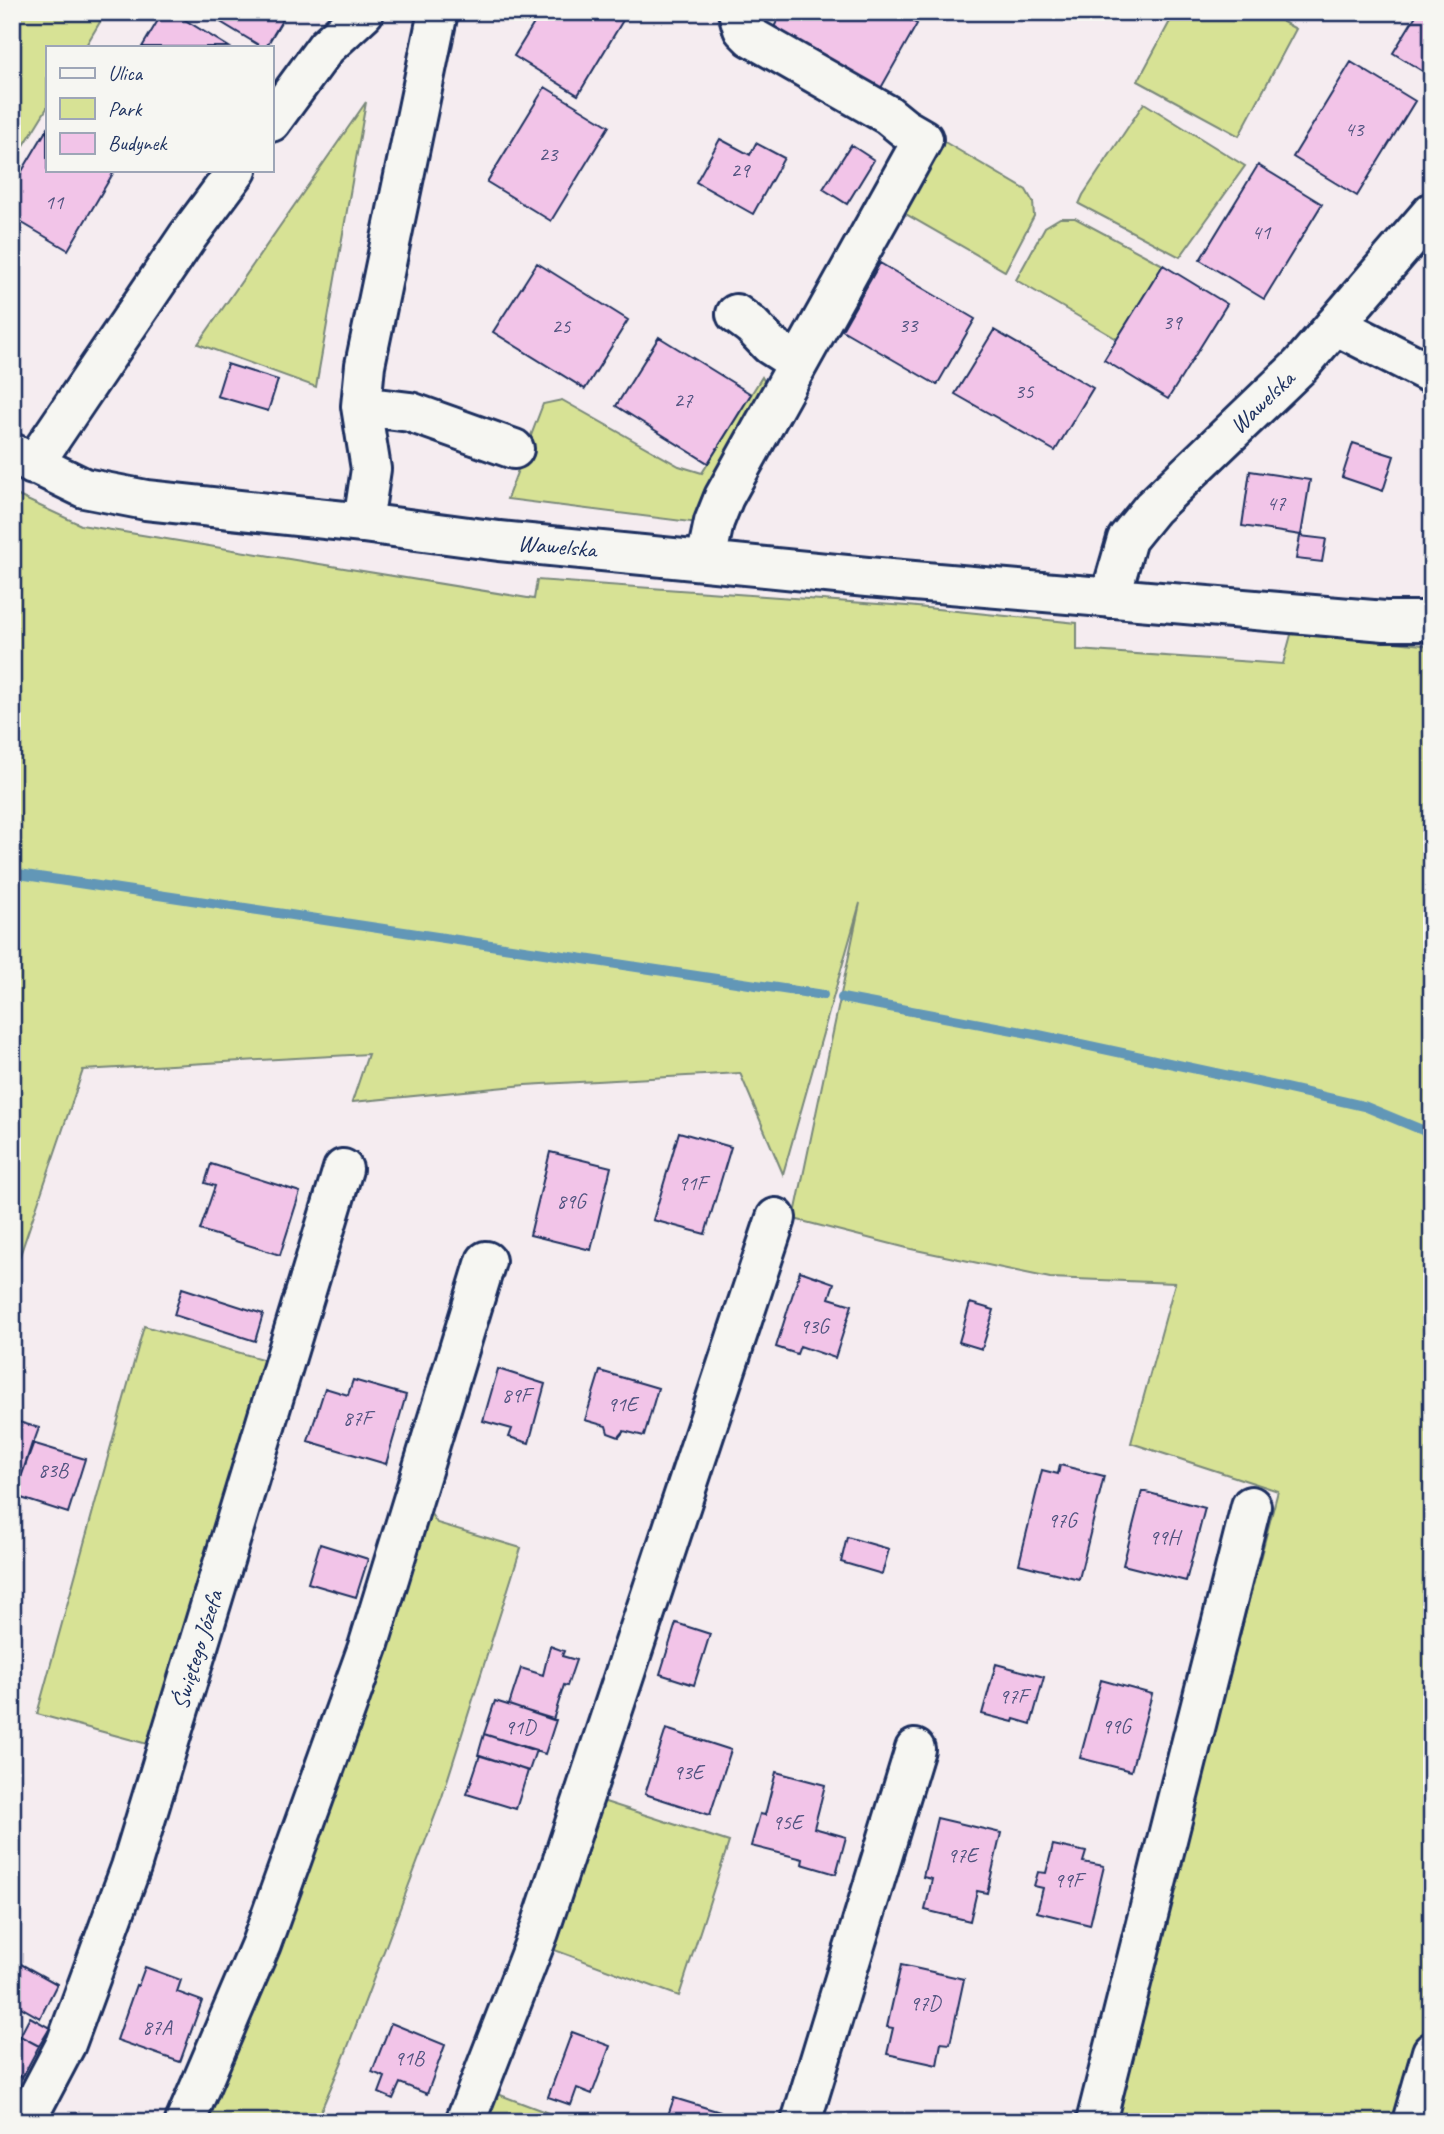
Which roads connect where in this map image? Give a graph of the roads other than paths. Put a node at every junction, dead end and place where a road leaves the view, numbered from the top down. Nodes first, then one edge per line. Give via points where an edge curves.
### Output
1 (364, 12) edge
2 (438, 12) edge
3 (738, 12) edge
4 (273, 119) edge
5 (236, 172) edge
6 (1432, 212) edge
7 (737, 314) dead end
8 (1335, 325) junction
9 (798, 363) junction
10 (1432, 374) edge
11 (361, 406) junction
12 (514, 449) dead end
13 (22, 459) edge
14 (363, 523) junction
15 (706, 560) junction
16 (1110, 598) junction
17 (1432, 622) edge
18 (343, 1169) dead end
19 (776, 1218) dead end
20 (486, 1261) dead end
21 (1251, 1507) dead end
22 (915, 1749) dead end
23 (1432, 2052) edge
24 (25, 2122) edge
25 (185, 2122) edge
26 (465, 2122) edge
27 (801, 2122) edge
28 (1096, 2122) edge
29 (1412, 2122) edge

1 - 4 street via 326,47
2 - 11 street via 365,365
3 - 9 street via 743,29 764,45 923,139
5 - 13 street
6 - 8 street, Wawelska
7 - 9 street via 770,345
8 - 10 street
8 - 16 street, Wawelska via 1300,366 1152,508 1127,539
9 - 15 street via 724,497
11 - 12 street via 410,412
11 - 14 street via 371,469
13 - 14 street, Wawelska via 84,488 146,500
14 - 15 street, Wawelska
15 - 16 street, Wawelska
16 - 17 street, Wawelska
18 - 24 street, Świętego Józefa via 131,1867 66,2044
19 - 26 street via 539,1932
20 - 25 street via 368,1647 261,1944
21 - 28 street
22 - 27 street
23 - 29 street

